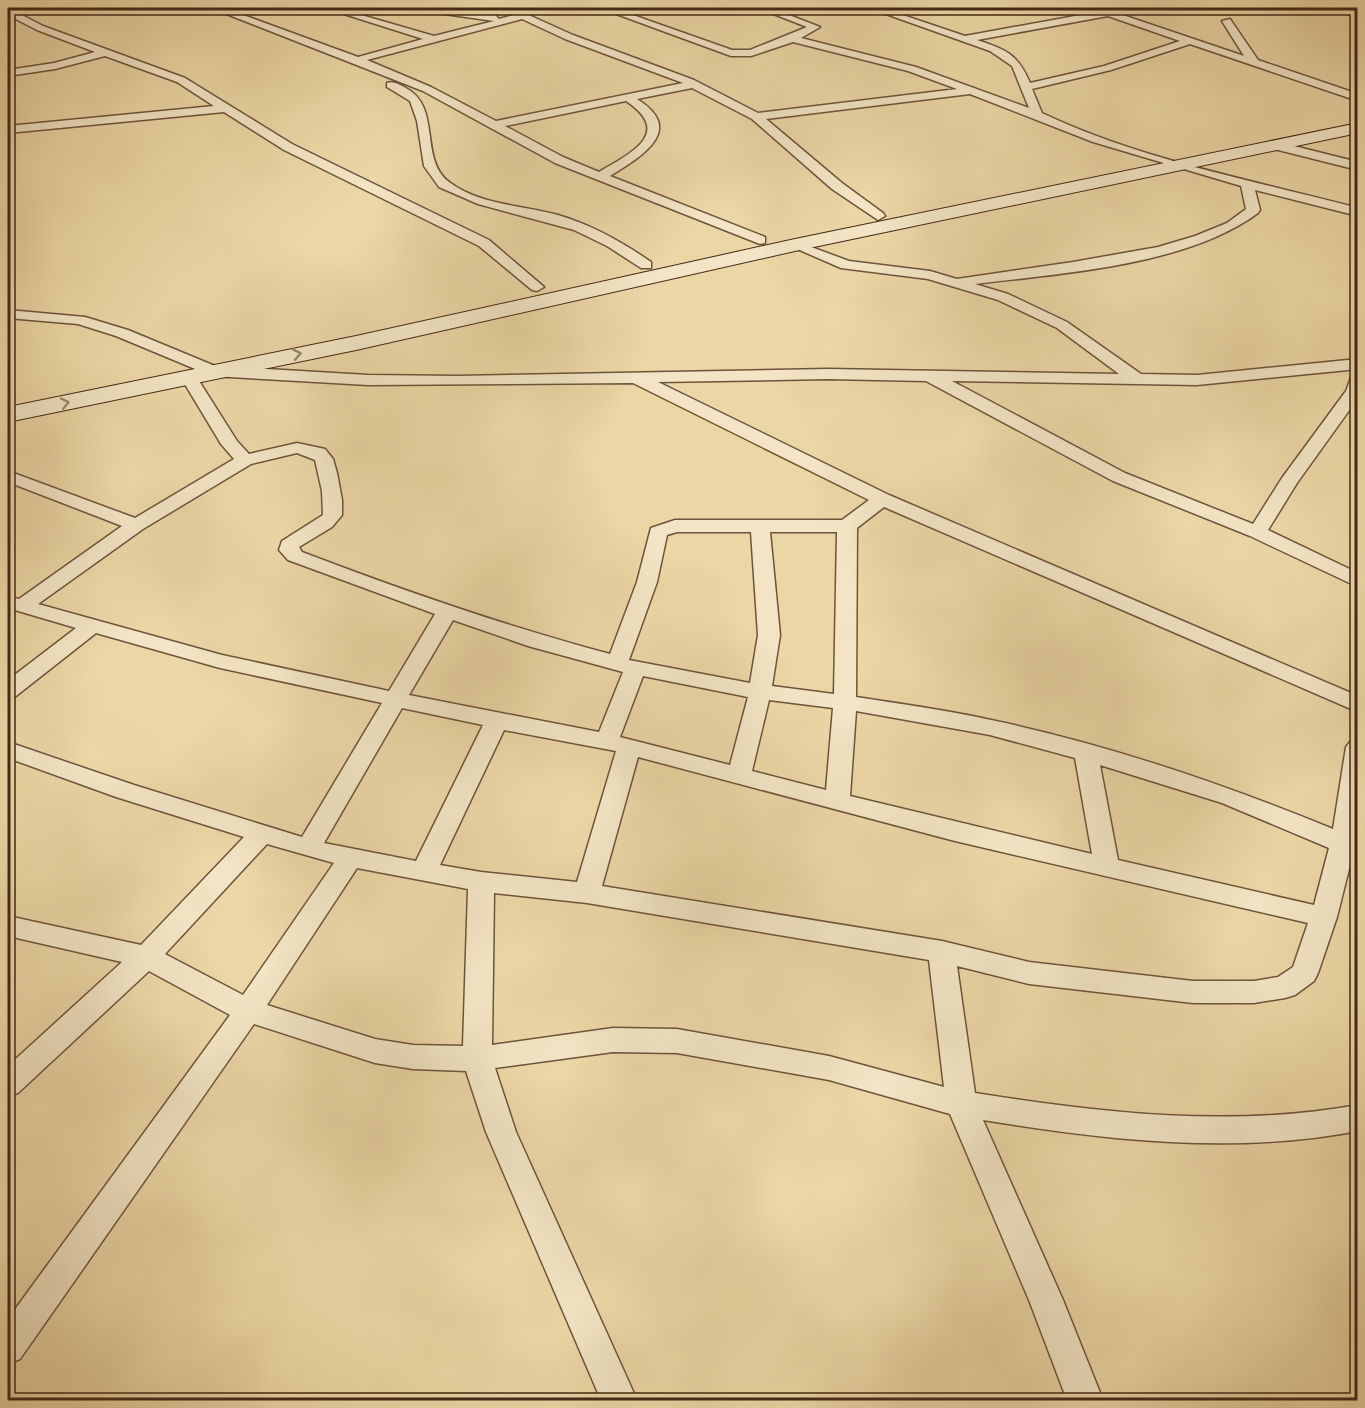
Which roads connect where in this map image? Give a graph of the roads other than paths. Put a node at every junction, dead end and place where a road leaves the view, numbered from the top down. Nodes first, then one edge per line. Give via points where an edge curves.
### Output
1 (216, 8) edge
2 (329, 8) edge
3 (423, 8) edge
4 (506, 8) edge
5 (605, 8) edge
6 (763, 8) edge
7 (874, 8) edge
8 (1094, 8) edge
9 (1339, 8) edge
10 (8, 10) edge
11 (909, 10) dead end
12 (1109, 13) junction
13 (890, 14) junction
14 (1358, 14) edge
15 (523, 16) junction
16 (506, 20) junction
17 (1227, 21) dead end
18 (432, 39) junction
19 (792, 39) junction
20 (965, 39) junction
21 (1189, 41) junction
22 (107, 52) junction
23 (357, 60) junction
24 (1253, 62) junction
25 (378, 68) junction
26 (8, 73) edge
27 (694, 84) junction
28 (1025, 87) junction
29 (975, 91) junction
30 (628, 98) junction
31 (1358, 98) edge
32 (226, 108) junction
33 (1037, 115) junction
34 (756, 117) junction
35 (1358, 118) edge
36 (494, 125) junction
37 (1358, 128) edge
38 (8, 130) edge
39 (1274, 145) junction
40 (1167, 162) junction
41 (1358, 166) edge
42 (601, 176) junction
43 (1246, 186) junction
44 (1358, 212) edge
45 (878, 216) junction
46 (760, 240) junction
47 (795, 245) junction
48 (643, 270) junction
49 (959, 282) junction
50 (537, 287) junction
51 (8, 314) edge
52 (1358, 364) edge
53 (188, 368) junction
54 (212, 371) junction
55 (927, 375) junction
56 (633, 376) junction
57 (1140, 381) junction
58 (1356, 387) edge
59 (8, 397) edge
60 (8, 415) edge
61 (245, 460) junction
62 (8, 476) edge
63 (882, 499) junction
64 (136, 525) junction
65 (847, 526) junction
66 (760, 528) junction
67 (1257, 532) junction
68 (1358, 581) edge
69 (15, 604) edge
70 (448, 610) junction
71 (90, 627) junction
72 (626, 666) junction
73 (8, 692) edge
74 (760, 692) junction
75 (394, 700) junction
76 (845, 702) junction
77 (1358, 705) edge
78 (497, 721) junction
79 (618, 744) junction
80 (1358, 747) edge
81 (8, 750) edge
82 (1086, 751) junction
83 (739, 776) junction
84 (837, 802) junction
85 (262, 834) junction
86 (1350, 847) edge
87 (308, 848) junction
88 (351, 858) junction
89 (1107, 869) junction
90 (423, 873) junction
91 (481, 882) junction
92 (587, 893) junction
93 (1324, 917) junction
94 (8, 926) edge
95 (942, 952) junction
96 (146, 957) junction
97 (248, 1011) junction
98 (477, 1059) junction
99 (8, 1084) edge
100 (961, 1104) junction
101 (1358, 1118) edge
102 (8, 1347) edge
103 (619, 1401) edge
104 (1085, 1401) edge

1 - 23 street
2 - 18 street
3 - 16 street
4 - 15 street
5 - 19 street via 731,53 751,53
6 - 19 street via 815,27
7 - 13 street
8 - 12 street
9 - 14 street
10 - 22 street via 40,28
11 - 13 street
12 - 20 street
12 - 21 street
13 - 20 street
15 - 16 street
15 - 27 street
16 - 18 street
17 - 24 street
18 - 23 street
19 - 29 street via 889,63
20 - 28 street via 1017,64
21 - 24 street
21 - 28 street via 1107,68
22 - 26 street
22 - 32 street via 181,80
23 - 25 street
24 - 31 street
25 - 36 street via 452,100
25 - 48 street via 380,79 414,99 433,172 445,184 473,198 589,229 608,238
27 - 30 street
27 - 34 street
28 - 33 street
29 - 33 street
29 - 34 street
30 - 36 street
30 - 42 street via 652,117 651,138 639,152
32 - 38 street
32 - 50 street via 288,147 464,231
33 - 40 street via 1106,144
34 - 45 street
35 - 40 street
36 - 42 street via 559,160
37 - 39 street
39 - 40 street
39 - 41 street
40 - 43 street
40 - 45 street
40 - 47 street
42 - 46 street
43 - 44 street
43 - 49 street via 1253,210 1220,233 1136,255
45 - 46 street
46 - 48 street
47 - 48 street
47 - 49 street via 846,265 909,271
48 - 50 street
54 -> 48 street via 356,342
49 - 57 street via 1062,325
50 - 53 street
51 - 53 street via 80,320 122,333
52 - 57 street via 1197,381
53 - 54 street
53 - 59 street
60 -> 53 street
53 - 61 street via 230,444
54 - 56 street via 411,382
55 - 56 street
55 - 57 street
55 - 67 street via 1119,477
56 - 63 street
58 - 67 street via 1287,482
61 - 64 street
61 - 70 street via 297,448 319,453 324,459 335,510 331,518 289,545 289,550 295,556 373,586
62 - 64 street
63 - 65 street
63 - 77 street
64 - 69 street
65 - 66 street
65 - 76 street
66 - 72 street via 675,525 658,532
66 - 74 street via 769,635
67 - 68 street
69 - 71 street
70 - 72 street via 545,644
70 - 75 street
71 - 73 street
71 - 75 street
72 - 74 street
72 - 79 street
74 - 76 street
74 - 83 street
75 - 78 street
75 - 87 street
76 - 82 street via 990,727
76 - 84 street
78 - 79 street
78 - 90 street
79 - 83 street
79 - 92 street
80 - 86 street
81 - 85 street
82 - 86 street via 1231,797
82 - 89 street
83 - 84 street
84 - 89 street
85 - 87 street
85 - 96 street
86 - 93 street
87 - 88 street
88 - 90 street
88 - 97 street
89 - 93 street
90 - 91 street
91 - 92 street
91 - 98 street
92 - 95 street
93 - 95 street via 1304,973 1285,987 1254,992 1192,993 1117,985 1029,973
94 - 96 street
95 - 100 street
96 - 97 street
96 - 99 street
97 - 98 street via 375,1051 413,1057
97 - 102 street
98 - 100 street via 603,1041 677,1041 830,1068
98 - 103 street via 501,1132
100 - 101 street via 1111,1124 1228,1131
100 - 104 street

